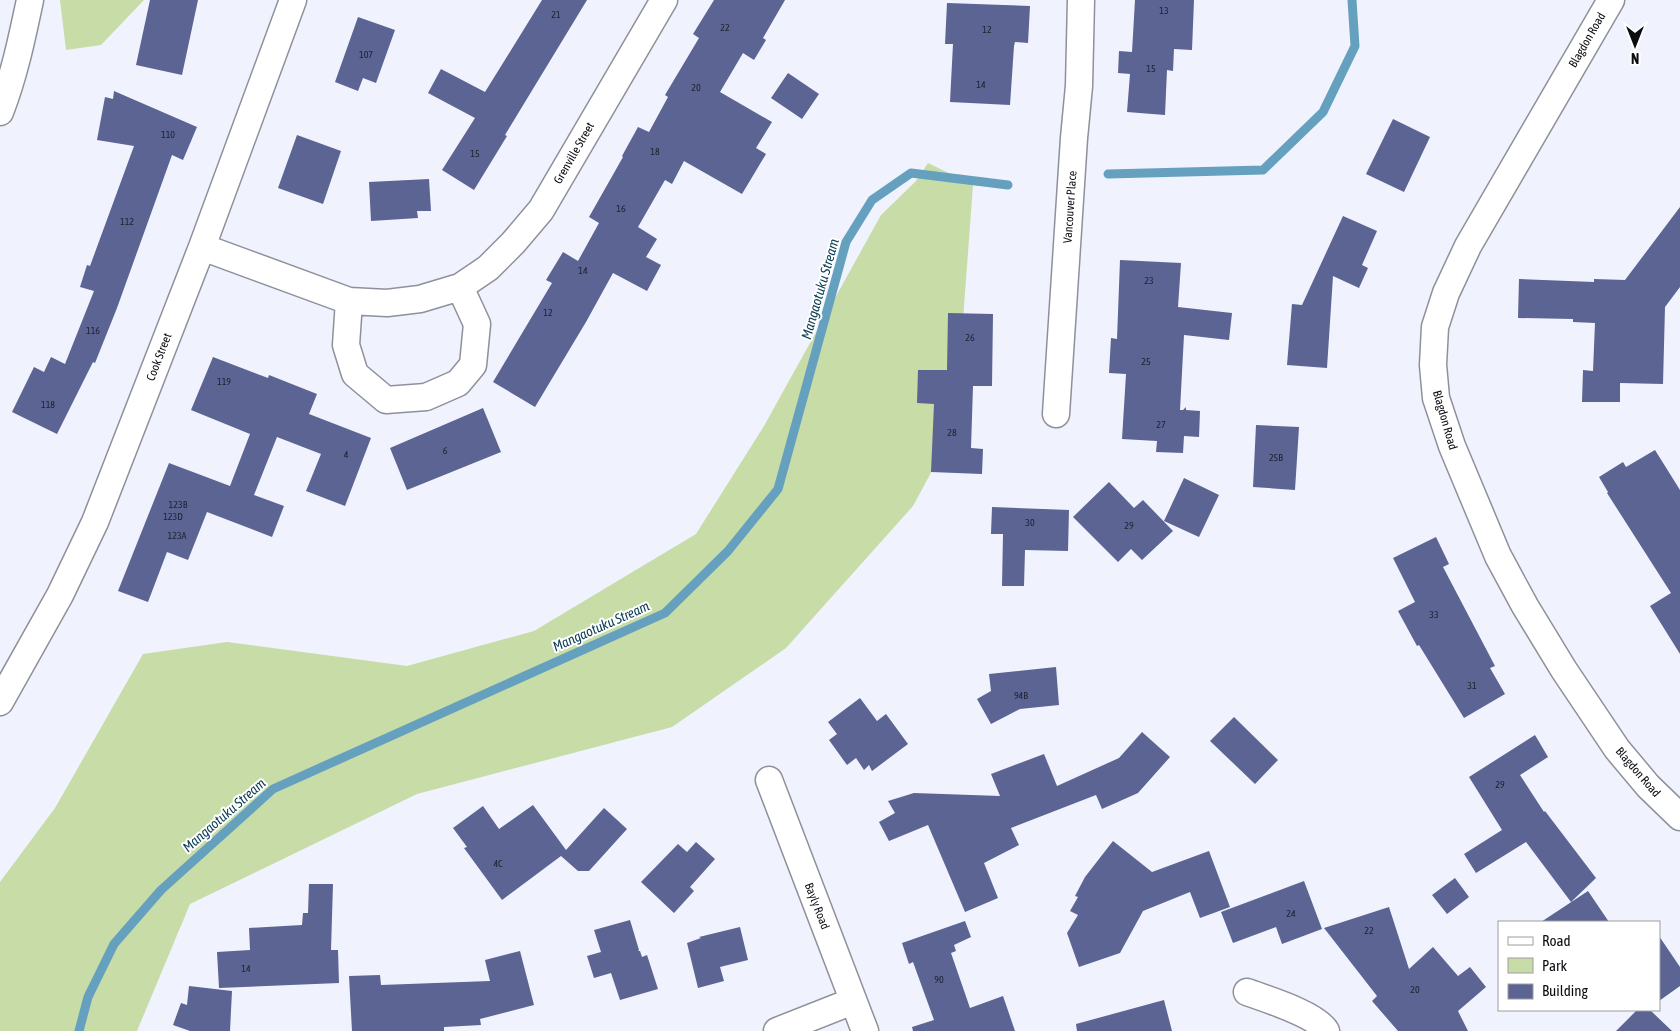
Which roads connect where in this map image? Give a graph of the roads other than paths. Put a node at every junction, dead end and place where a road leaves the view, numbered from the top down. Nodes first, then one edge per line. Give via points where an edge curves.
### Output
1 (30, 0) edge
2 (293, 0) edge
3 (664, 0) edge
4 (1081, 0) edge
5 (1611, 0) edge
6 (0, 112) edge
7 (202, 247) junction
8 (460, 287) junction
9 (349, 301) junction
10 (1056, 414) dead end
11 (0, 702) edge
12 (769, 780) dead end
13 (1680, 818) edge
14 (1247, 992) dead end
15 (853, 1001) junction
16 (777, 1031) edge
17 (865, 1031) edge
18 (1326, 1031) edge

1 - 6 street via 19,52
2 - 7 street, Cook Street
3 - 8 street, Grenville Street via 542,210 488,268
4 - 10 street, Vancouver Place via 1079,86
5 - 13 street, Blagdon Road via 1468,246 1446,293 1435,327 1433,365 1436,398 1452,446 1498,556 1524,606 1617,749
7 - 9 street, Grenville Street
7 - 11 street, Cook Street via 95,522 60,595
8 - 9 street, Grenville Street via 420,299 387,303
8 - 9 street via 477,324 473,365 458,383 426,397 386,400 355,374 346,345
12 - 15 street, Bayly Road
14 - 18 street via 1304,1014
15 - 16 street
15 - 17 street, Bayly Road

